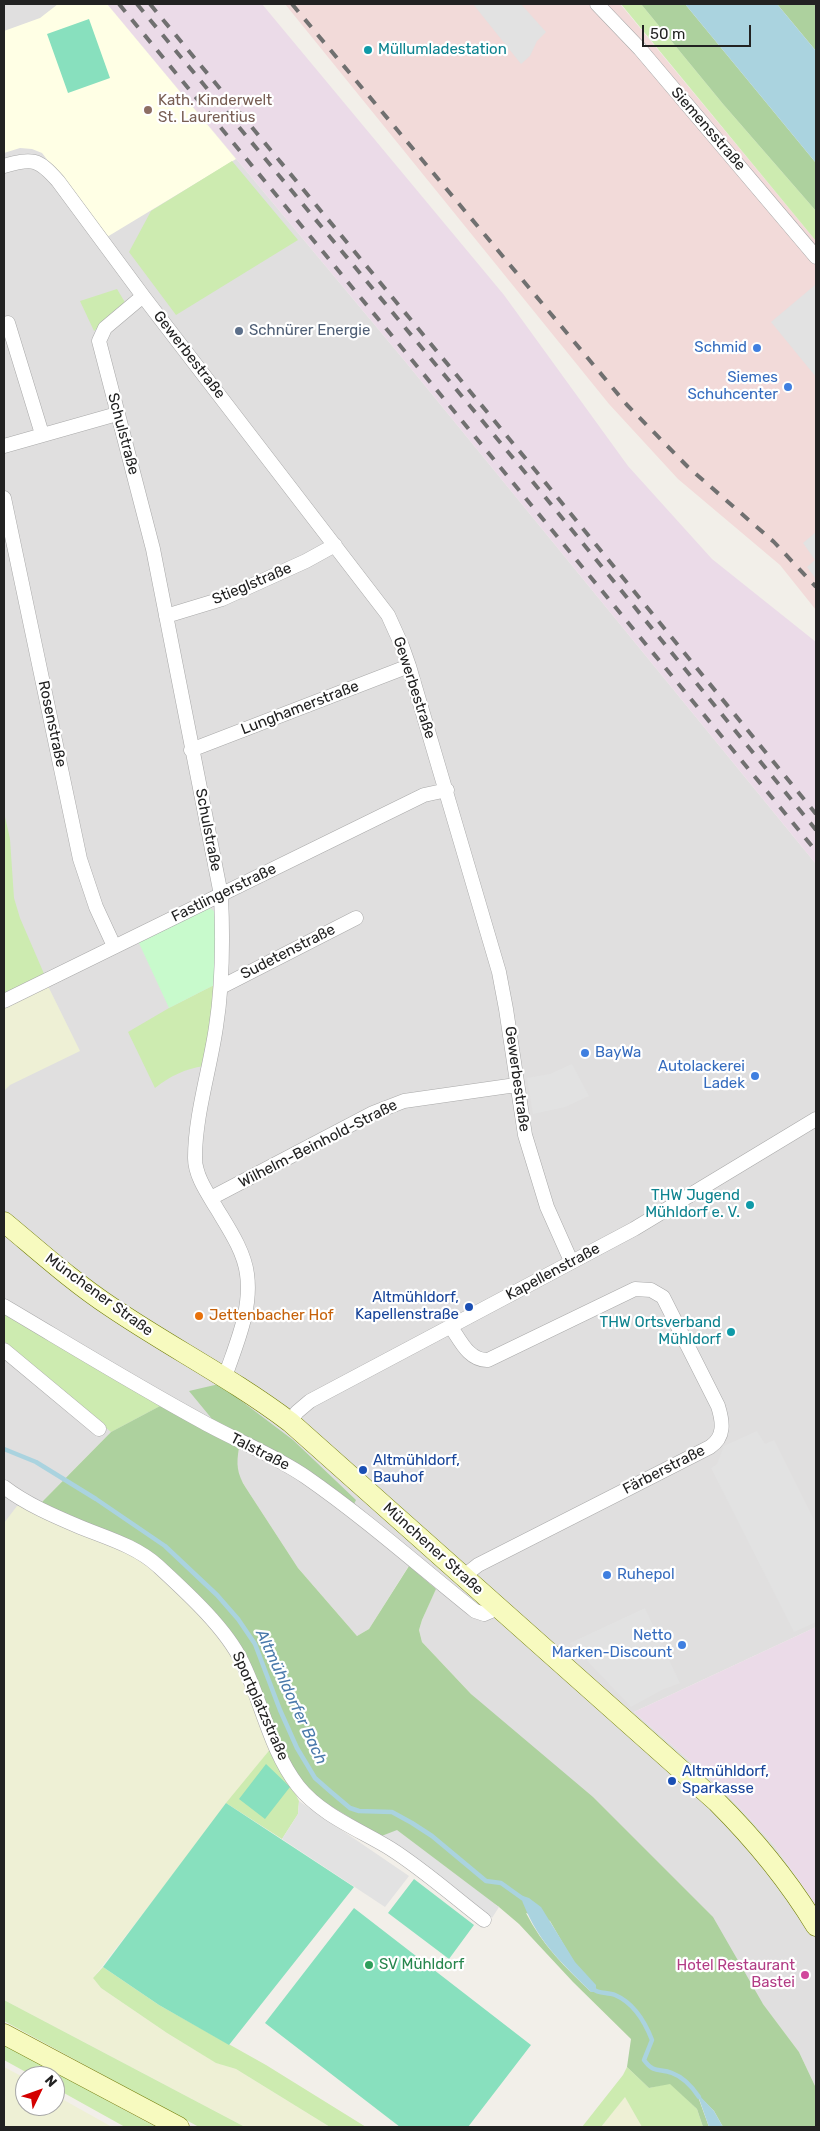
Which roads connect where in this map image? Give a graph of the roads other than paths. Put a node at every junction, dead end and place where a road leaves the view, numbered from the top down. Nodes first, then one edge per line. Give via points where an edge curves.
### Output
1 (597, 4) edge
2 (4, 166) edge
3 (816, 257) edge
4 (143, 296) junction
5 (8, 323) dead end
6 (117, 414) junction
7 (42, 434) junction
8 (4, 446) edge
9 (4, 498) edge
10 (335, 545) junction
11 (166, 616) junction
12 (409, 666) junction
13 (192, 750) junction
14 (446, 790) junction
15 (221, 895) junction
16 (356, 918) dead end
17 (114, 946) junction
18 (221, 987) junction
19 (4, 1001) edge
20 (516, 1085) junction
21 (816, 1119) edge
22 (211, 1198) junction
23 (4, 1222) edge
24 (571, 1261) junction
25 (4, 1306) edge
26 (451, 1327) junction
27 (4, 1350) edge
28 (224, 1377) junction
29 (290, 1422) junction
30 (99, 1429) dead end
31 (4, 1487) edge
32 (464, 1576) junction
33 (498, 1608) junction
34 (484, 1920) dead end
35 (816, 1926) edge
36 (4, 2034) edge
37 (179, 2127) edge

1 - 3 street, Siemensstraße via 640,49
2 - 4 street, Gewerbestraße via 30,160 44,166
4 - 6 street, Schulstraße via 105,328 99,341
4 - 10 street, Gewerbestraße
5 - 7 street
6 - 7 street
6 - 11 street, Schulstraße via 153,549
7 - 8 street
9 - 17 street, Rosenstraße via 80,859 96,907
10 - 11 street, Stieglstraße via 222,600
10 - 12 street, Gewerbestraße via 388,615
11 - 13 street, Schulstraße
12 - 13 street, Lunghamerstraße
12 - 14 street, Gewerbestraße
13 - 15 street, Schulstraße
14 - 15 street, Fastlingerstraße via 424,795
14 - 20 street, Gewerbestraße via 499,972
15 - 17 street, Fastlingerstraße
15 - 18 street, Schulstraße
16 - 18 street, Sudetenstraße
17 - 19 street, Fastlingerstraße
18 - 22 street, Schulstraße via 195,1156 198,1171
20 - 22 street, Wilhelm-Beinhold-Straße via 404,1101 373,1113
20 - 24 street, Gewerbestraße via 538,1183
21 - 24 street, Kapellenstraße via 634,1229
22 - 28 street, Schulstraße via 235,1240 247,1274 246,1312
23 - 28 street, Münchener Straße via 79,1285
24 - 26 street, Kapellenstraße
25 - 33 street, Talstraße via 164,1401 306,1476 475,1611 484,1614
26 - 29 street, Kapellenstraße via 310,1400
26 - 32 street, Färberstraße via 470,1353 488,1360 636,1289 651,1290 662,1298 723,1419 719,1439 710,1447 478,1565
27 - 30 street
28 - 29 street, Münchener Straße
29 - 32 street, Münchener Straße
31 - 34 street, Sportplatzstraße via 42,1509 123,1544 156,1565 220,1629 235,1649 283,1759 304,1793 328,1812 392,1850
32 - 33 street, Münchener Straße
33 - 35 street, Münchener Straße via 737,1822 783,1875
36 - 37 street

